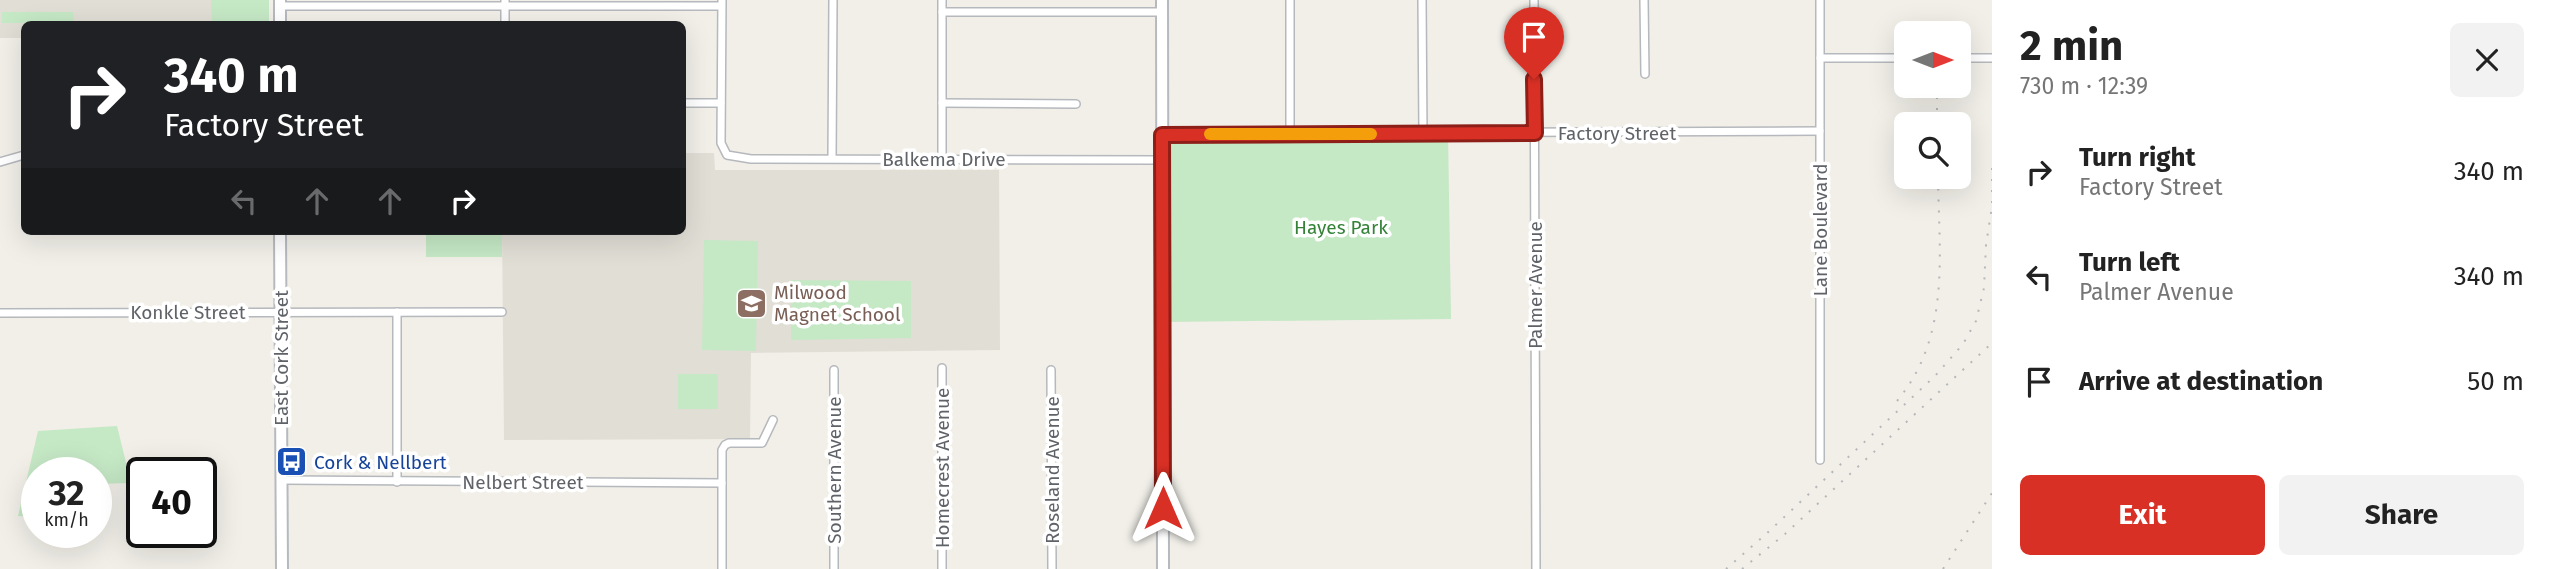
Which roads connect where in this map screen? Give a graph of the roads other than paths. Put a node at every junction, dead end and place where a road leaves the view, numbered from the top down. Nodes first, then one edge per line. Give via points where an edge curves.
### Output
1 (833, 0) edge
2 (942, 0) edge
3 (1162, 0) edge
4 (1290, 0) edge
5 (1422, 0) edge
6 (1534, 0) edge
7 (1644, 0) edge
8 (1820, 0) edge
9 (280, 3) edge
10 (505, 3) edge
11 (722, 3) edge
12 (942, 12) junction
13 (1162, 12) junction
14 (280, 21) edge
15 (505, 21) edge
16 (1820, 58) junction
17 (1894, 58) edge
18 (1971, 58) edge
19 (1992, 58) edge
20 (1644, 74) dead end
21 (686, 103) edge
22 (721, 103) junction
23 (942, 103) junction
24 (1076, 104) dead end
25 (1820, 131) junction
26 (1535, 133) junction
27 (1290, 134) junction
28 (1423, 134) junction
29 (1162, 135) junction
30 (21, 156) edge
31 (832, 158) junction
32 (942, 159) junction
33 (1161, 160) junction
34 (0, 162) edge
35 (280, 235) edge
36 (280, 312) junction
37 (397, 312) junction
38 (502, 312) dead end
39 (0, 313) edge
40 (942, 368) dead end
41 (834, 370) dead end
42 (1051, 370) dead end
43 (773, 420) dead end
44 (1820, 460) dead end
45 (282, 481) junction
46 (397, 482) junction
47 (722, 483) junction
48 (282, 569) edge
49 (722, 569) edge
50 (834, 569) edge
51 (942, 569) edge
52 (1052, 569) edge
53 (1163, 569) edge
54 (1536, 569) edge

1 - 31 street
2 - 12 street
3 - 13 street
4 - 27 street
5 - 28 street
6 - 26 street, Palmer Avenue
7 - 20 street
8 - 16 street, Lane Boulevard
9 - 10 street
9 - 14 street
10 - 11 street
10 - 15 street
11 - 22 street
12 - 13 street
12 - 23 street
13 - 29 street
16 - 17 street
16 - 25 street, Lane Boulevard
18 - 19 street
21 - 22 street
22 - 31 street, Balkema Drive via 721,144 727,155
23 - 24 street
23 - 32 street
25 - 26 street, Factory Street
25 - 44 street, Lane Boulevard
26 - 28 street, Factory Street
26 - 54 street, Palmer Avenue
27 - 28 street, Factory Street
27 - 29 street, Factory Street
29 - 33 street
30 - 34 street
31 - 32 street, Balkema Drive
32 - 33 street, Balkema Drive
33 - 53 street
35 - 36 street, East Cork Street
36 - 37 street, Konkle Street
36 - 39 street, Konkle Street
36 - 45 street, East Cork Street
37 - 38 street, Konkle Street
37 - 46 street
40 - 51 street, Homecrest Avenue
41 - 50 street, Southern Avenue
42 - 52 street, Roseland Avenue
43 - 47 street via 762,443 723,446
45 - 46 street, Nelbert Street
45 - 48 street, East Cork Street
46 - 47 street, Nelbert Street
47 - 49 street

